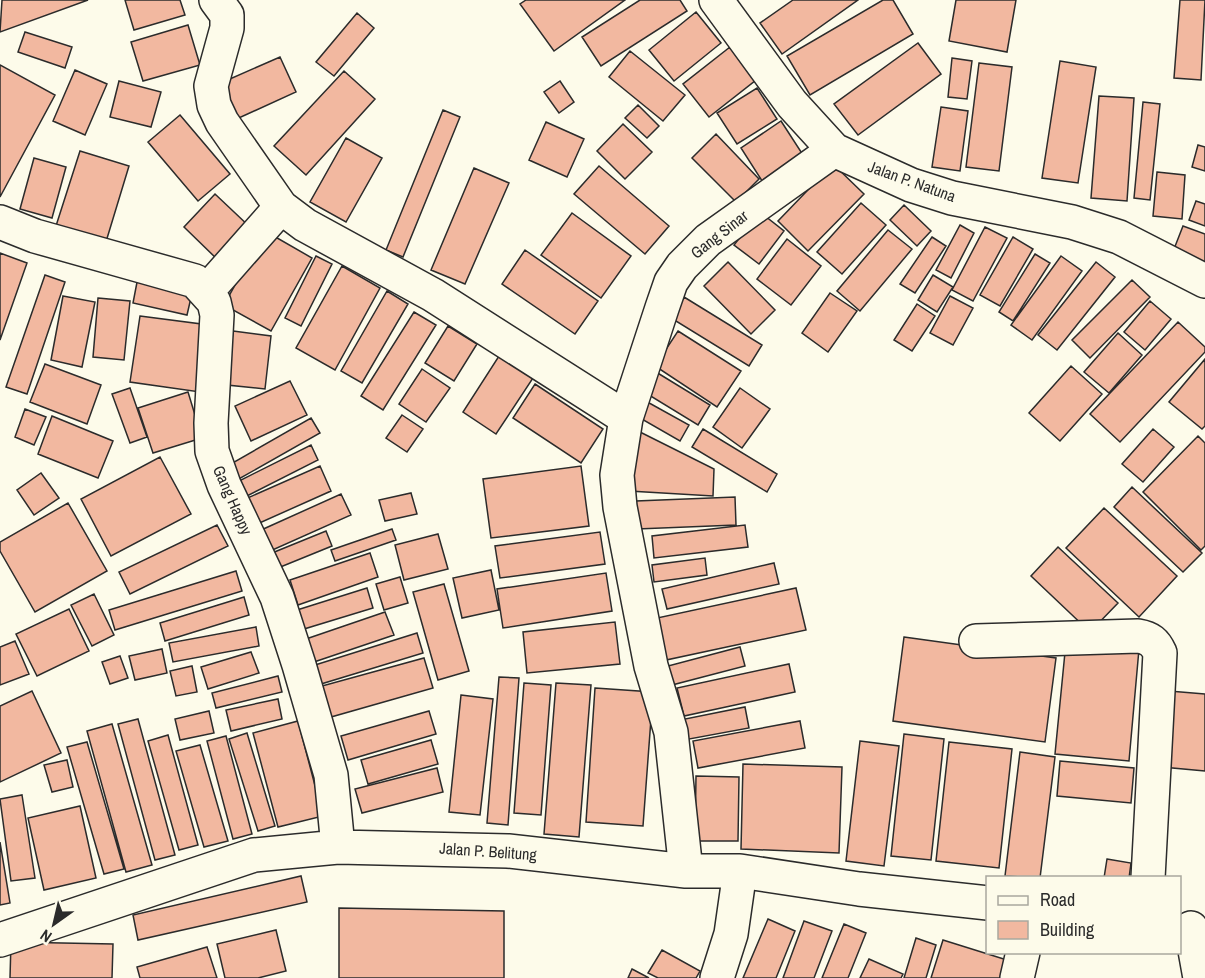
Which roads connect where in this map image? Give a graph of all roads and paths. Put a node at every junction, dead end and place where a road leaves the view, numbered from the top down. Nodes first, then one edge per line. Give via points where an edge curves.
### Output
1 (216, 0) edge
2 (716, 0) edge
3 (834, 150) junction
4 (281, 207) junction
5 (0, 222) edge
6 (1205, 281) edge
7 (207, 291) junction
8 (626, 418) junction
9 (976, 641) dead end
10 (338, 846) junction
11 (687, 871) junction
12 (1148, 876) edge
13 (738, 887) junction
14 (986, 903) edge
15 (0, 940) edge
16 (1023, 954) edge
17 (717, 978) edge
18 (1017, 978) edge

1 - 4 street via 227,15 227,28 211,86 214,105
2 - 3 street, Jalan P. Natuna via 792,104
3 - 6 street, Jalan P. Natuna via 911,185 952,198 1072,222 1119,237
3 - 8 street, Gang Sinar via 708,240 682,266 671,282
4 - 7 street
4 - 8 street via 305,225 433,295
5 - 7 street via 35,236 195,281
7 - 10 street, Gang Happy via 217,315 212,451 224,486 277,597 299,665 331,775
8 - 11 street, Gang Sinar via 617,475 620,507 651,666 671,732
9 - 12 street via 1138,636 1148,637 1156,645 1160,653
10 - 11 street, Jalan P. Belitung via 508,851
10 - 15 street, Jalan P. Belitung via 254,855
11 - 13 street, Jalan P. Belitung
13 - 14 street, Jalan P. Belitung via 859,889
13 - 17 street via 731,934
16 - 18 street

